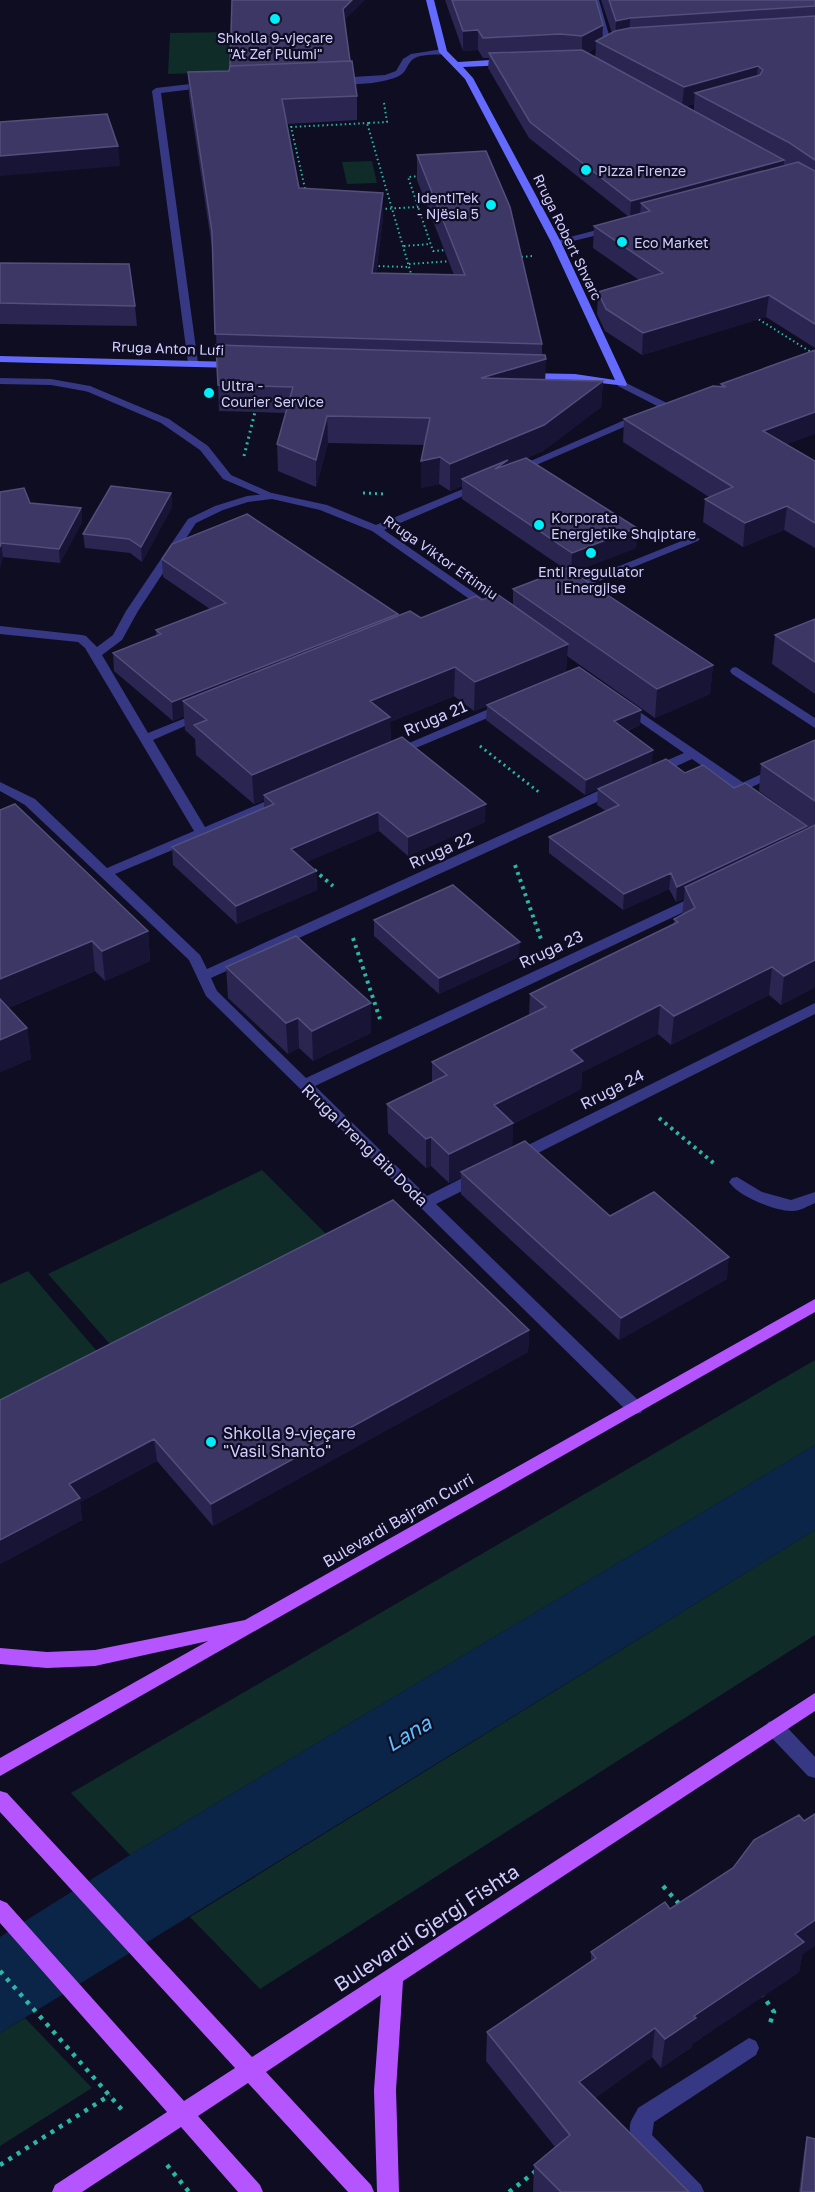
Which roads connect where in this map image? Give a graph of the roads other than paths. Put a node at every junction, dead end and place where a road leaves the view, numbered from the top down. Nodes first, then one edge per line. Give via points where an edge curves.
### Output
1 (430, 0) edge
2 (595, 0) edge
3 (443, 52) junction
4 (599, 54) edge
5 (522, 61) edge
6 (456, 65) junction
7 (325, 81) edge
8 (217, 85) edge
9 (625, 225) edge
10 (556, 242) junction
11 (0, 359) edge
12 (193, 363) junction
13 (252, 366) edge
14 (515, 375) edge
15 (0, 381) edge
16 (622, 384) junction
17 (509, 473) edge
18 (489, 482) edge
19 (272, 496) junction
20 (376, 529) junction
21 (694, 539) dead end
22 (554, 595) edge
23 (500, 616) edge
24 (0, 630) edge
25 (95, 654) junction
26 (736, 671) dead end
27 (518, 700) edge
28 (618, 701) edge
29 (212, 712) edge
30 (815, 724) edge
31 (146, 738) junction
32 (693, 754) junction
33 (815, 754) edge
34 (380, 759) edge
35 (0, 786) edge
36 (740, 787) junction
37 (292, 795) edge
38 (763, 803) edge
39 (202, 833) junction
40 (106, 873) junction
41 (710, 894) edge
42 (204, 976) junction
43 (815, 1008) edge
44 (303, 1085) junction
45 (737, 1182) road end
46 (815, 1197) edge
47 (426, 1203) junction
48 (815, 1305) edge
49 (634, 1408) junction
50 (256, 1623) junction
51 (0, 1656) edge
52 (815, 1701) edge
53 (775, 1728) junction
54 (0, 1768) edge
55 (815, 1770) edge
56 (0, 1799) edge
57 (0, 1909) edge
58 (393, 1978) junction
59 (749, 2048) road end
60 (251, 2070) junction
61 (184, 2114) junction
62 (63, 2192) edge
63 (252, 2192) edge
64 (363, 2192) edge
65 (388, 2192) edge
66 (693, 2192) edge

1 - 3 street
2 - 4 street via 615,46
3 - 6 street, Rruga Robert Shvarc
3 - 7 street via 415,55 396,75
5 - 6 street
6 - 10 street, Rruga Robert Shvarc via 469,78
8 - 12 street via 156,91
9 - 10 street
10 - 16 street, Rruga Robert Shvarc
11 - 12 street, Rruga Anton Lufi
12 - 13 street, Rruga Anton Lufi
14 - 16 street via 575,377
15 - 19 street, Rruga Viktor Eftimiu via 51,382 90,389 165,421 204,448 227,477
16 - 17 street via 670,405
18 - 20 street
19 - 20 street, Rruga Viktor Eftimiu via 323,507
19 - 25 street via 237,502 192,521 118,637
20 - 23 street, Rruga Viktor Eftimiu via 478,606
21 - 22 street
24 - 25 street via 82,639
25 - 31 street
26 - 30 street
27 - 34 street, Rruga 21
28 - 32 street
29 - 31 street
31 - 39 street
32 - 36 street
32 - 42 street, Rruga 22
33 - 36 street
35 - 40 street, Rruga Preng Bib Doda via 30,801
36 - 38 street
37 - 39 street
39 - 40 street
40 - 42 street, Rruga Preng Bib Doda via 195,958
41 - 44 street, Rruga 23
42 - 44 street, Rruga Preng Bib Doda via 211,993
43 - 47 street, Rruga 24
44 - 47 street, Rruga Preng Bib Doda
45 - 46 street via 757,1196 792,1206
47 - 49 street, Rruga Preng Bib Doda
48 - 49 main road, Bulevardi Bajram Curri
49 - 50 main road, Bulevardi Bajram Curri
50 - 51 main road via 95,1658 47,1660
50 - 54 main road, Bulevardi Bajram Curri
52 - 53 main road, Bulevardi Gjergj Fishta
53 - 55 street
53 - 58 main road, Bulevardi Gjergj Fishta
56 - 60 main road
57 - 61 main road
58 - 60 main road, Bulevardi Gjergj Fishta
58 - 65 main road via 385,2068
59 - 66 street via 646,2115 641,2125 642,2139
60 - 61 main road, Bulevardi Gjergj Fishta
60 - 64 main road
61 - 62 main road, Bulevardi Gjergj Fishta
61 - 63 main road

